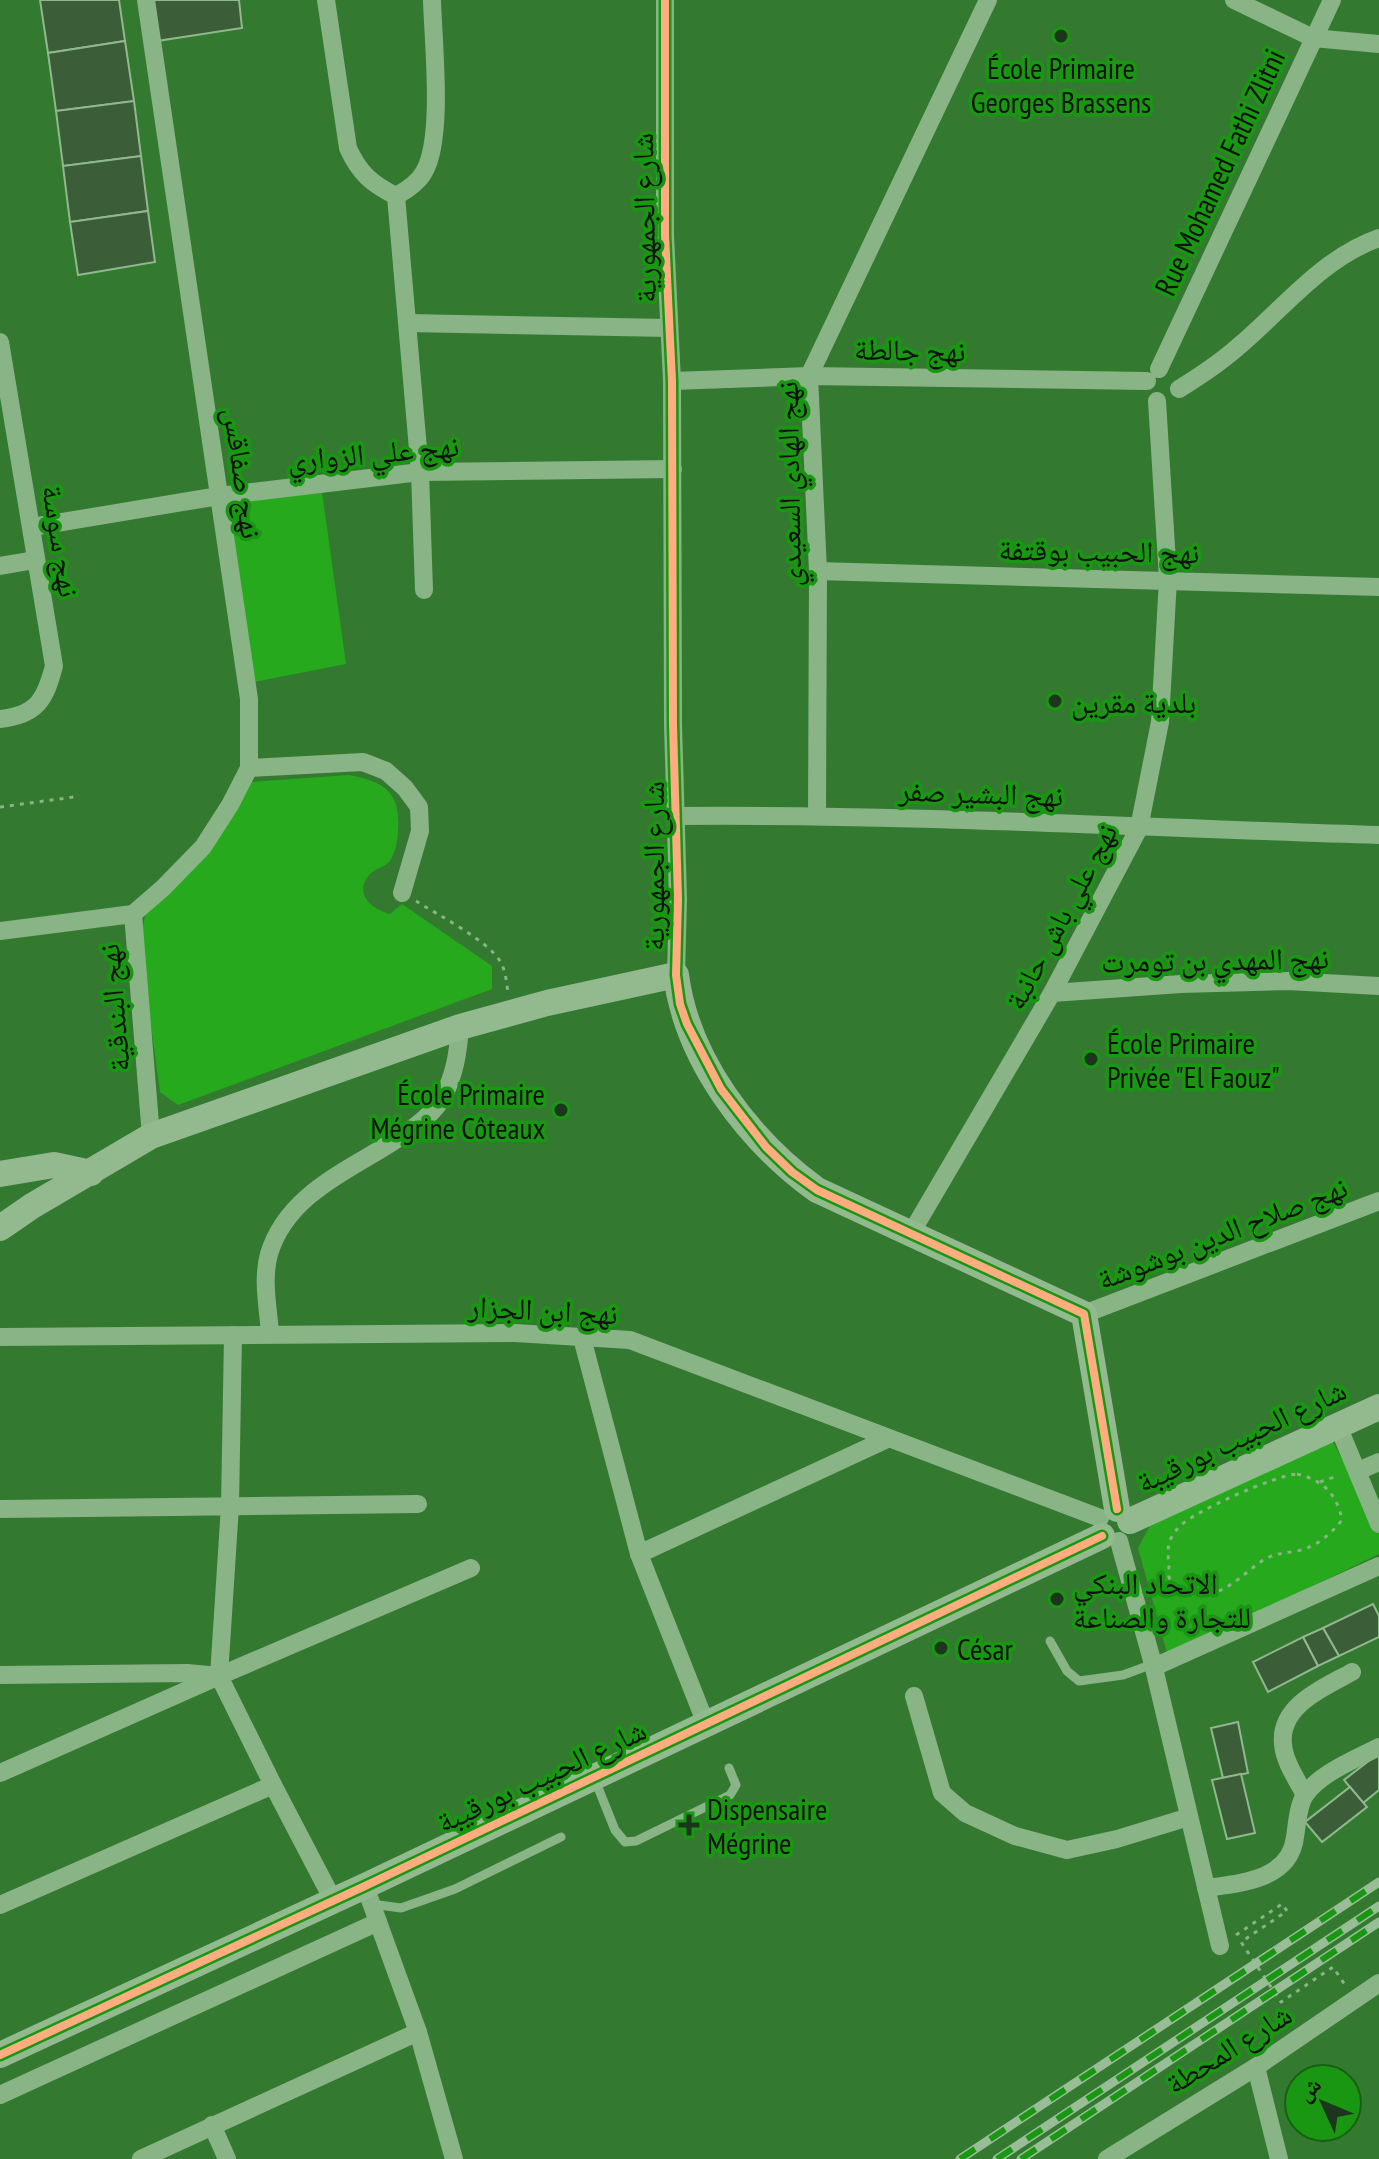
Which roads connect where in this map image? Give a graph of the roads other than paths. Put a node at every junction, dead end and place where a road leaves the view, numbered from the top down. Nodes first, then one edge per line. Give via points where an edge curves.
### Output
1 (146, 0) edge
2 (326, 0) edge
3 (432, 0) edge
4 (665, 0) edge
5 (988, 0) edge
6 (1234, 0) edge
7 (1332, 0) edge
8 (1313, 38) junction
9 (1379, 44) edge
10 (396, 196) junction
11 (1379, 238) edge
12 (408, 323) junction
13 (669, 328) junction
14 (0, 342) edge
15 (1153, 375) junction
16 (809, 376) junction
17 (672, 381) junction
18 (1179, 389) junction
19 (1157, 401) junction
20 (6, 417) edge
21 (673, 469) junction
22 (420, 472) junction
23 (219, 496) junction
24 (32, 527) junction
25 (35, 560) junction
26 (0, 566) edge
27 (818, 571) junction
28 (1168, 579) junction
29 (1379, 587) edge
30 (424, 590) dead end
31 (0, 719) edge
32 (249, 768) junction
33 (817, 814) junction
34 (677, 816) junction
35 (1139, 828) junction
36 (1379, 835) edge
37 (402, 893) road end
38 (133, 914) junction
39 (0, 931) edge
40 (676, 975) junction
41 (1379, 986) edge
42 (1052, 993) junction
43 (460, 1027) junction
44 (151, 1136) junction
45 (91, 1173) junction
46 (0, 1174) edge
47 (1379, 1201) edge
48 (0, 1228) edge
49 (910, 1235) junction
50 (1084, 1314) junction
51 (270, 1333) junction
52 (233, 1335) junction
53 (0, 1337) edge
54 (582, 1338) junction
55 (1379, 1407) edge
56 (1338, 1426) junction
57 (887, 1439) junction
58 (1379, 1462) edge
59 (1358, 1471) junction
60 (418, 1504) dead end
61 (230, 1506) junction
62 (0, 1509) edge
63 (1379, 1524) edge
64 (1113, 1525) junction
65 (639, 1554) junction
66 (1379, 1566) edge
67 (471, 1568) dead end
68 (1050, 1641) dead end
69 (1153, 1665) junction
70 (1352, 1672) dead end
71 (0, 1675) edge
72 (219, 1676) junction
73 (914, 1696) dead end
74 (706, 1724) junction
75 (1379, 1747) edge
76 (729, 1768) dead end
77 (0, 1773) edge
78 (594, 1777) junction
79 (273, 1785) junction
80 (1305, 1795) junction
81 (1189, 1817) junction
82 (561, 1837) dead end
83 (1206, 1888) junction
84 (333, 1900) junction
85 (371, 1904) junction
86 (0, 1905) edge
87 (1220, 1946) road end
88 (1379, 1983) edge
89 (418, 2032) junction
90 (0, 2055) edge
91 (1256, 2067) junction
92 (0, 2095) edge
93 (212, 2125) junction
94 (141, 2159) edge
95 (227, 2159) edge
96 (454, 2159) edge
97 (1107, 2159) edge
98 (1279, 2159) edge

1 - 23 street, نهج صفاقس
2 - 10 street via 348,148 365,178
3 - 10 street via 432,153 424,173
4 - 13 street, شارع الجمهورية
5 - 16 street, نهج الهادي السعيدي
6 - 8 street
7 - 8 street, Rue Mohamed Fathi Zlitni
8 - 9 street
8 - 15 street, Rue Mohamed Fathi Zlitni
10 - 12 street
11 - 18 street via 1326,265 1213,368
12 - 13 street
12 - 22 street
13 - 17 street, شارع الجمهورية
14 - 20 street, نهج سوسة
15 - 16 street, نهج جالطة
15 - 18 street via 1165,369 1176,376
15 - 19 street via 1148,393
16 - 17 street, نهج جالطة
16 - 27 street, نهج الهادي السعيدي
17 - 21 street, شارع الجمهورية
18 - 19 street via 1170,400
19 - 28 street, نهج علي باش حانبة
20 - 24 street, نهج سوسة
21 - 22 street, نهج علي الزواري
21 - 34 street, شارع الجمهورية
22 - 23 street, نهج علي الزواري
22 - 30 street
23 - 24 street, نهج علي الزواري
23 - 32 street, نهج صفاقس via 249,699
24 - 25 street, نهج سوسة
25 - 26 street
25 - 31 street, نهج سوسة via 54,666 39,702 20,717
27 - 28 street, نهج الحبيب بوقتفة
27 - 33 street, نهج الهادي السعيدي
28 - 29 street, نهج الحبيب بوقتفة
28 - 35 street, نهج علي باش حانبة via 1160,722
32 - 37 street via 363,762 386,771 419,807 420,831
32 - 38 street, نهج صفاقس via 203,847
33 - 34 street, نهج البشير صفر
33 - 35 street, نهج البشير صفر
34 - 40 street, شارع الجمهورية
35 - 36 street, نهج البشير صفر
35 - 42 street, نهج علي باش حانبة
38 - 39 street, نهج البندقية
38 - 44 street, نهج البندقية
40 - 43 street
40 - 49 street, شارع الجمهورية via 687,1024 721,1089 766,1147 817,1190
41 - 42 street, نهج المهدي بن تومرت via 1288,981
42 - 49 street, نهج علي باش حانبة
43 - 44 street
43 - 51 street via 457,1066 442,1100 422,1122 302,1200 278,1230 265,1280
44 - 45 street
45 - 46 street via 54,1165
45 - 48 street
47 - 50 street, نهج صلاح الدين بوشوشة
49 - 50 street, شارع الجمهورية
50 - 64 street
51 - 52 street, نهج ابن الجزار
51 - 54 street, نهج ابن الجزار
52 - 53 street, نهج ابن الجزار
52 - 61 street
54 - 57 street, نهج ابن الجزار via 630,1340
54 - 65 street
55 - 56 street, شارع الحبيب بورقيبة
56 - 59 street
56 - 64 street, شارع الحبيب بورقيبة
57 - 64 street, نهج ابن الجزار
57 - 65 street
58 - 59 street
59 - 63 street
60 - 61 street
61 - 62 street
61 - 72 street
64 - 69 street
64 - 74 street, شارع الحبيب بورقيبة
65 - 74 street
66 - 69 street
67 - 72 street
68 - 69 lane via 1079,1681
69 - 81 street
70 - 80 street via 1304,1699 1287,1720 1283,1743
71 - 72 street
72 - 77 street
72 - 79 street
73 - 81 street via 942,1793 965,1813 1015,1836 1067,1850
74 - 78 street, شارع الحبيب بورقيبة
75 - 80 street via 1333,1771
76 - 78 lane via 736,1785 730,1795 625,1842
78 - 85 street, شارع الحبيب بورقيبة
79 - 84 street
79 - 86 street
80 - 83 street via 1294,1851 1273,1873
81 - 83 street
82 - 85 lane via 455,1889 401,1908
83 - 87 street
84 - 85 street, شارع الحبيب بورقيبة
84 - 90 street, شارع الحبيب بورقيبة
85 - 89 street
85 - 92 street
88 - 91 street, شارع المحطة
89 - 93 street
89 - 96 street
91 - 97 street, شارع المحطة
91 - 98 street
93 - 94 street
93 - 95 street

